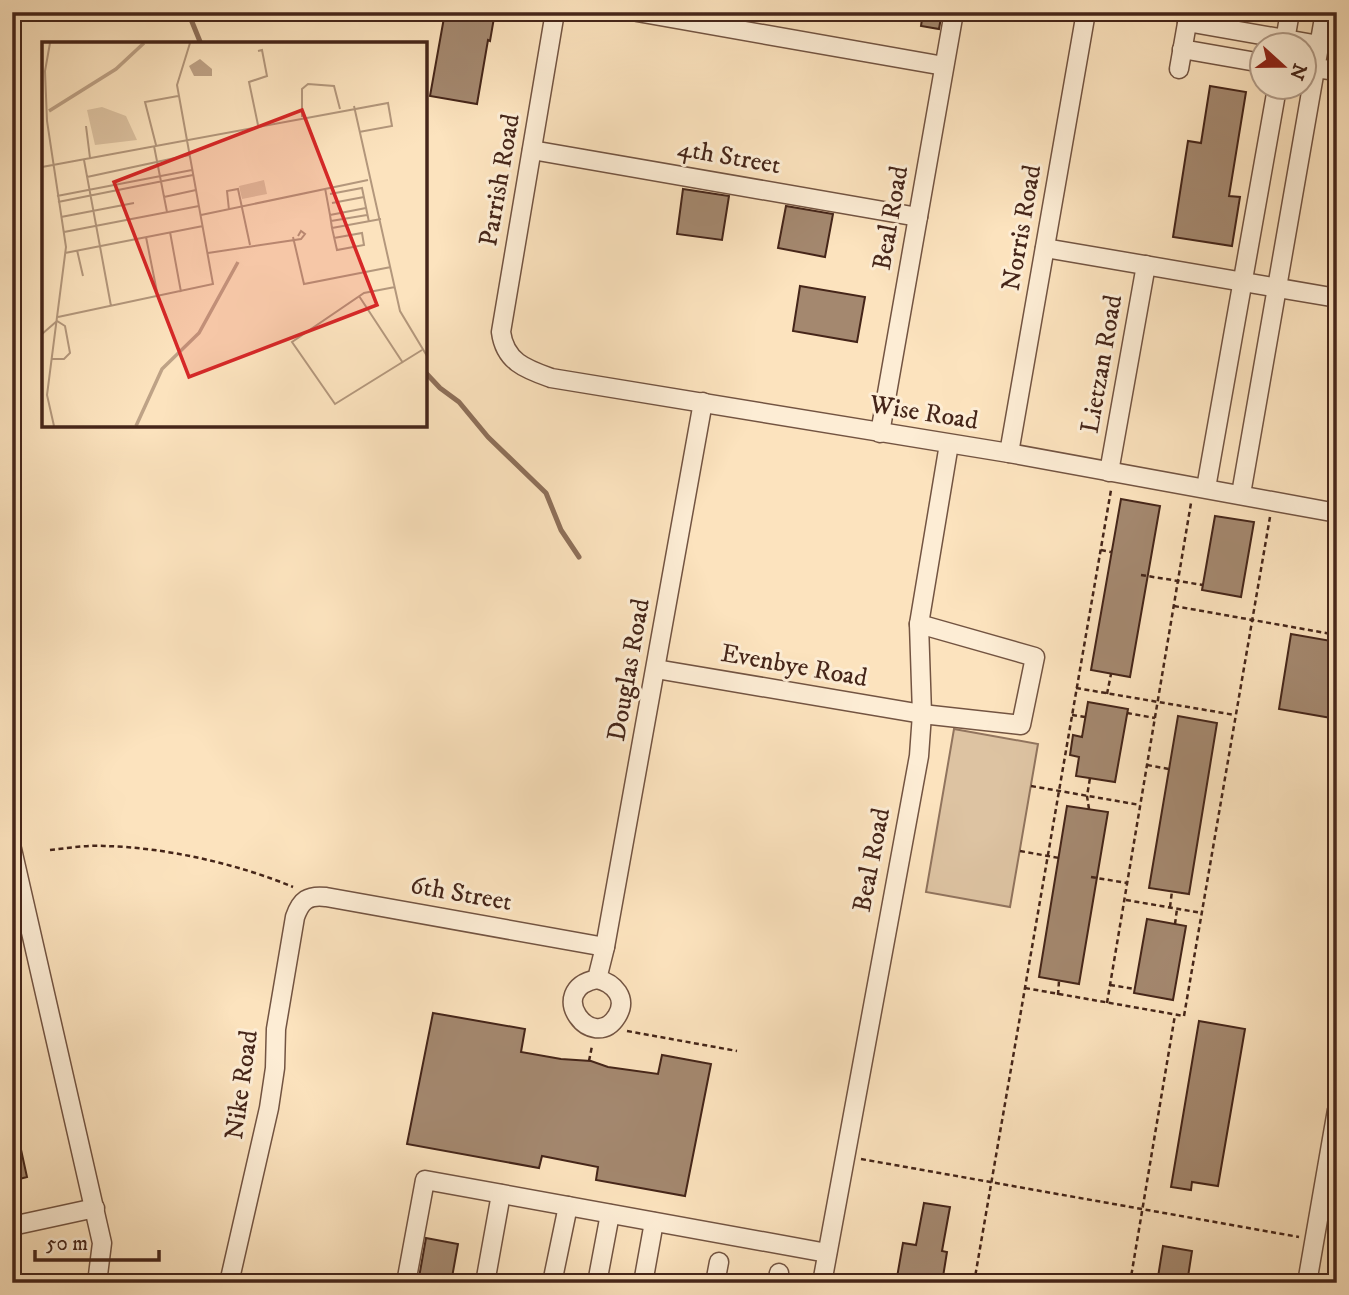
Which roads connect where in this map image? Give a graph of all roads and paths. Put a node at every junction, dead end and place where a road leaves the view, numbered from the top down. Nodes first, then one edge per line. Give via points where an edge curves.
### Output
1 (555, 12) edge
2 (636, 12) edge
3 (954, 12) edge
4 (1086, 12) edge
5 (1290, 12) edge
6 (1325, 12) edge
7 (1188, 17) edge
8 (1248, 32) edge
9 (1287, 32) edge
10 (1319, 45) joint
11 (1318, 48) edge
12 (1182, 50) junction
13 (1248, 61) edge
14 (944, 66) junction
15 (1179, 69) dead end
16 (1318, 70) edge
17 (1337, 71) edge
18 (1275, 102) edge
19 (1306, 102) edge
20 (532, 149) junction
21 (918, 217) junction
22 (1045, 248) junction
23 (1146, 265) junction
24 (1243, 282) junction
25 (1277, 288) junction
26 (1337, 298) edge
27 (508, 356) joint
28 (703, 402) junction
29 (880, 433) junction
30 (948, 444) junction
31 (1009, 453) junction
32 (1112, 472) junction
33 (1200, 487) junction
34 (1241, 494) junction
35 (1273, 500) junction
36 (1337, 513) edge
37 (1100, 550) junction
38 (1111, 552) dead end
39 (1141, 575) dead end
40 (1178, 581) junction
41 (1203, 585) dead end
42 (1174, 606) junction
43 (1252, 620) junction
44 (919, 624) junction
45 (1337, 635) edge
46 (656, 669) junction
47 (1111, 674) dead end
48 (1076, 688) junction
49 (1107, 694) junction
50 (1158, 702) junction
51 (1127, 713) dead end
52 (922, 714) junction
53 (1072, 715) junction
54 (1236, 715) junction
55 (1085, 717) dead end
56 (1155, 718) junction
57 (1147, 765) junction
58 (1169, 769) dead end
59 (1090, 778) dead end
60 (1031, 786) dead end
61 (1059, 791) junction
62 (1087, 796) junction
63 (1140, 805) junction
64 (1089, 809) dead end
65 (12, 849) edge
66 (50, 850) dead end
67 (1020, 851) dead end
68 (1047, 856) junction
69 (1059, 858) dead end
70 (1091, 877) dead end
71 (1127, 883) junction
72 (1172, 891) dead end
73 (312, 897) junction
74 (1124, 900) junction
75 (1170, 907) junction
76 (1177, 909) junction
77 (1202, 913) junction
78 (1174, 924) dead end
79 (605, 947) junction
80 (597, 979) dead end
81 (1059, 981) dead end
82 (1110, 985) junction
83 (1025, 989) junction
84 (1135, 989) dead end
85 (1058, 995) junction
86 (1107, 1003) junction
87 (1175, 1015) junction
88 (620, 1030) dead end
89 (594, 1035) dead end
90 (737, 1051) dead end
91 (589, 1061) dead end
92 (1337, 1110) edge
93 (844, 1156) junction
94 (991, 1183) junction
95 (501, 1194) junction
96 (568, 1206) junction
97 (95, 1208) junction
98 (1142, 1210) junction
99 (610, 1214) junction
100 (654, 1222) junction
101 (12, 1226) edge
102 (1314, 1239) junction
103 (827, 1253) junction
104 (719, 1262) dead end
105 (1308, 1282) edge
106 (97, 1283) edge
107 (229, 1283) edge
108 (406, 1283) edge
109 (485, 1283) edge
110 (552, 1283) edge
111 (597, 1283) edge
112 (643, 1283) edge
113 (715, 1283) edge
114 (821, 1283) edge
115 (974, 1283) edge
116 (1130, 1283) edge

1 - 20 street, Parrish Road
2 - 14 street
3 - 14 street, Beal Road
4 - 22 street, Norris Road
5 - 9 street
6 - 10 street
7 - 8 street
7 - 12 street
10 - 11 street
12 - 13 street
12 - 15 street
14 - 21 street, Beal Road
16 - 17 street
18 - 24 street
19 - 25 street
20 - 21 street, 4th Street
20 - 27 street, Parrish Road via 501,332
21 - 29 street, Beal Road
22 - 23 street
22 - 31 street, Norris Road
23 - 24 street
23 - 32 street, Lietzan Road
24 - 25 street
24 - 33 street
25 - 26 street
25 - 34 street
27 - 28 street, Wise Road via 551,378
28 - 29 street, Wise Road
28 - 46 street, Douglas Road
29 - 30 street, Wise Road
30 - 31 street, Wise Road
30 - 44 street, Beal Road
31 - 32 street, Wise Road
32 - 33 street, Wise Road
32 - 37 path
33 - 34 street, Wise Road
33 - 40 path
34 - 35 street, Wise Road
35 - 36 street, Wise Road
35 - 43 path
37 - 38 path
37 - 48 path
39 - 40 path
40 - 41 path
40 - 42 path
42 - 43 path
42 - 50 path
43 - 45 path
43 - 54 path
44 - 52 street, Beal Road
44 - 52 street, Evenbye Road via 1035,657 1021,725
46 - 52 street, Evenbye Road
46 - 79 street, Douglas Road
47 - 49 path
48 - 49 path
48 - 53 path
49 - 50 path
50 - 54 path
50 - 56 path
51 - 56 path
52 - 93 street, Beal Road via 919,756
53 - 55 path
53 - 61 path
54 - 77 path
56 - 57 path
57 - 58 path
57 - 63 path
59 - 62 path
60 - 61 path
61 - 62 path
61 - 68 path
62 - 63 path
62 - 64 path
63 - 71 path
65 - 97 street
66 - 73 path via 104,846 178,854 258,872
67 - 68 path
68 - 69 path
68 - 83 path
70 - 71 path
71 - 74 path
72 - 75 path
73 - 79 street, 6th Street
73 - 107 street, Nike Road via 300,904 295,917 276,1029 269,1108
74 - 75 path
74 - 82 path
75 - 76 path
76 - 77 path
76 - 78 path
77 - 87 path via 1184,1016
79 - 80 street, Douglas Road
81 - 85 path
82 - 84 path
82 - 86 path
83 - 85 path
83 - 94 path
85 - 86 path
86 - 87 path
87 - 98 path
88 - 90 path
89 - 91 path
92 - 102 street
93 - 94 path
93 - 103 street, Beal Road
94 - 98 path
94 - 115 path
95 - 96 street
95 - 108 street via 425,1180
95 - 109 street
96 - 99 street
96 - 110 street
97 - 101 street
97 - 106 street via 102,1244
98 - 102 path
98 - 116 path
99 - 100 street
99 - 111 street
100 - 103 street
100 - 112 street
102 - 105 street
103 - 114 street, Beal Road
104 - 113 street

